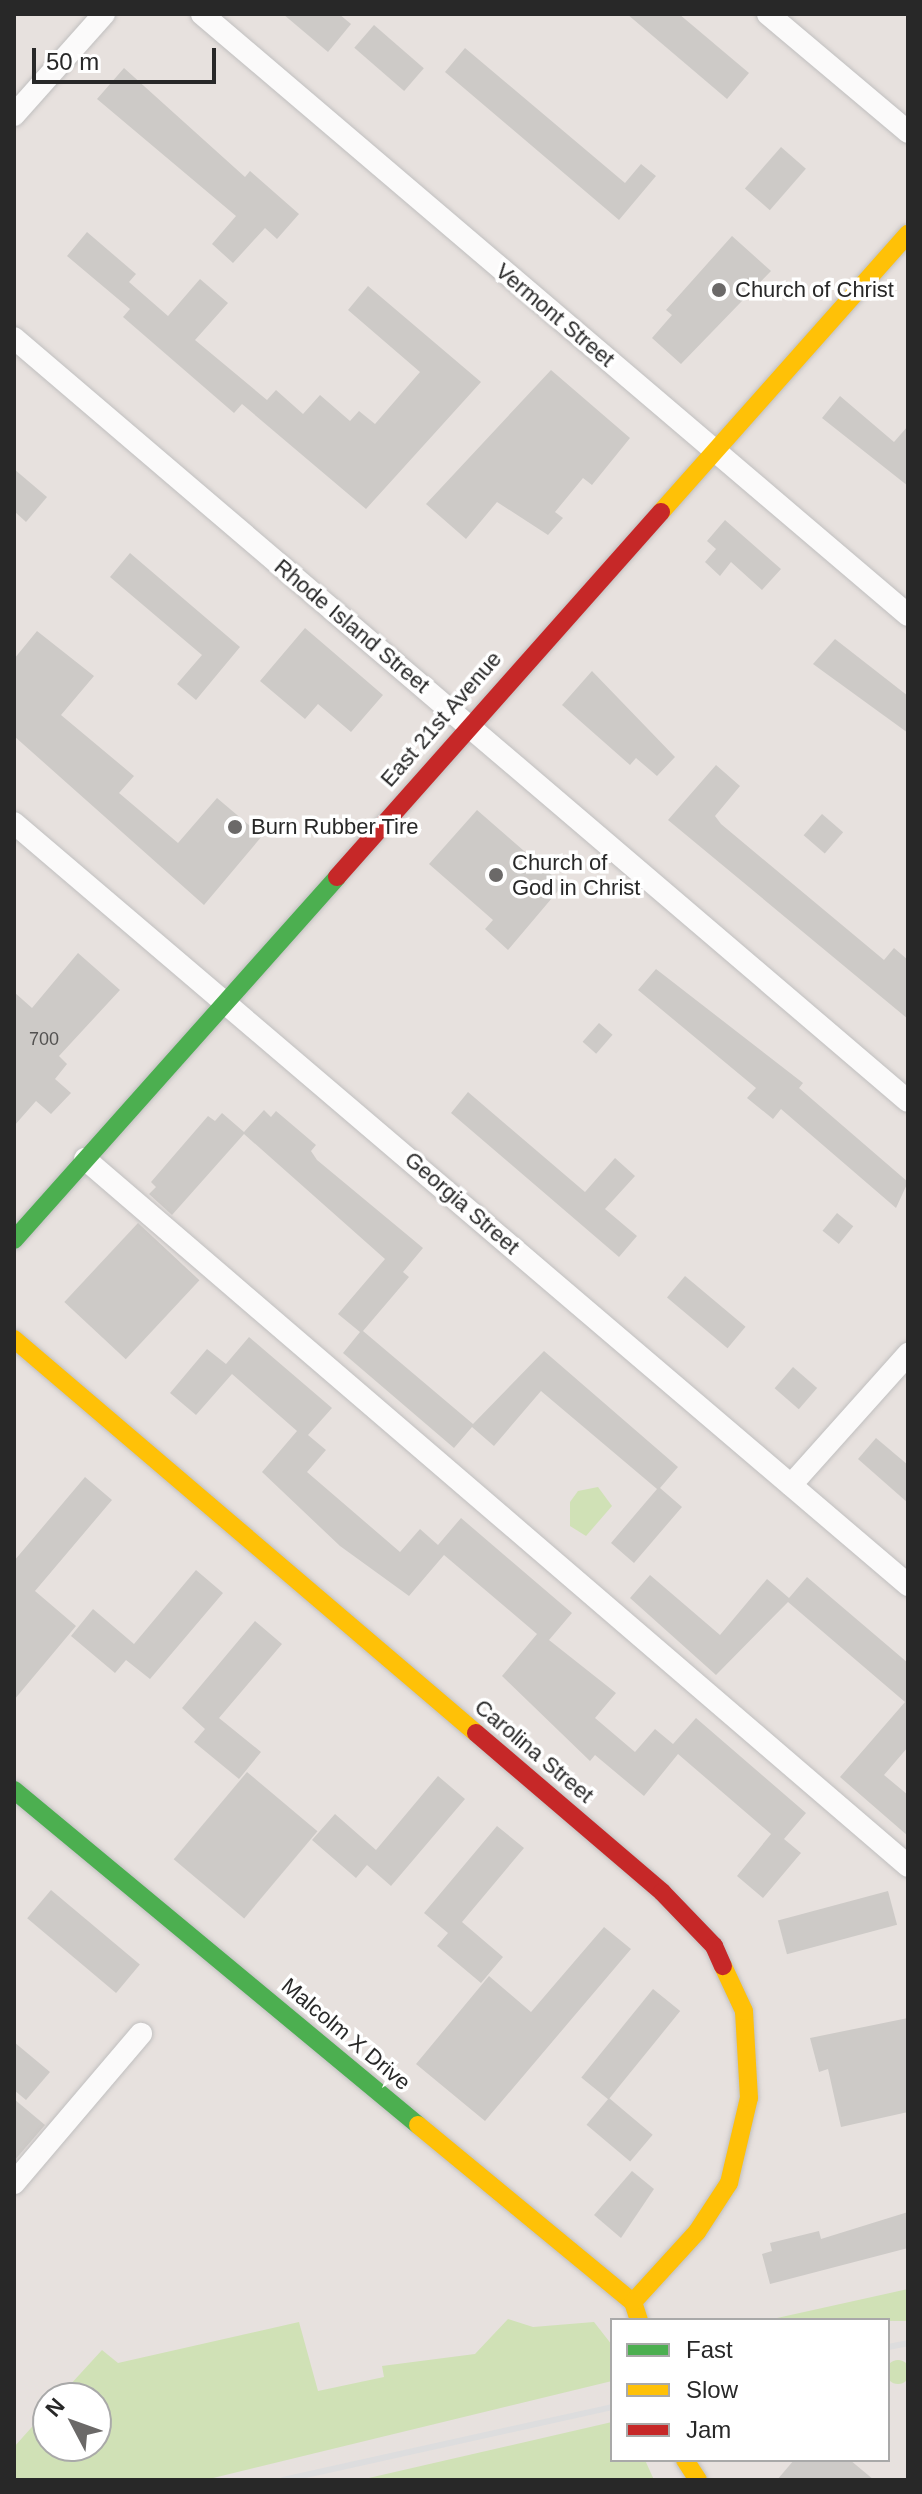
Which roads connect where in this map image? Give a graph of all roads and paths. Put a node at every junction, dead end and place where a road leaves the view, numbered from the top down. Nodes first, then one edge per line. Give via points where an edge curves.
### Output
1 (104, 14) edge
2 (202, 14) edge
3 (768, 14) edge
4 (14, 115) edge
5 (908, 132) edge
6 (908, 234) edge
7 (14, 338) edge
8 (712, 449) junction
9 (908, 615) edge
10 (468, 725) junction
11 (14, 823) edge
12 (225, 1000) junction
13 (908, 1101) edge
14 (85, 1159) junction
15 (14, 1240) edge
16 (14, 1339) edge
17 (908, 1354) edge
18 (791, 1485) junction
19 (908, 1585) edge
20 (15, 1792) edge
21 (908, 1866) edge
22 (141, 2034) dead end
23 (14, 2183) edge
24 (636, 2311) edge
25 (686, 2462) edge
26 (698, 2480) edge

1 - 4 street
2 - 8 street, Vermont Street
3 - 5 street
6 - 8 street, East 21st Avenue
7 - 10 street, Rhode Island Street
8 - 9 street, Vermont Street
8 - 10 street, East 21st Avenue
10 - 12 street, East 21st Avenue
10 - 13 street, Rhode Island Street
11 - 12 street, Georgia Street
12 - 14 street, East 21st Avenue
12 - 18 street, Georgia Street
14 - 15 street, East 21st Avenue
14 - 21 street
16 - 24 street, Carolina Street via 662,1892 714,1946 744,2011 749,2098 729,2183
17 - 18 street
18 - 19 street, Georgia Street
20 - 24 street, Malcolm X Drive
22 - 23 street
25 - 26 street

